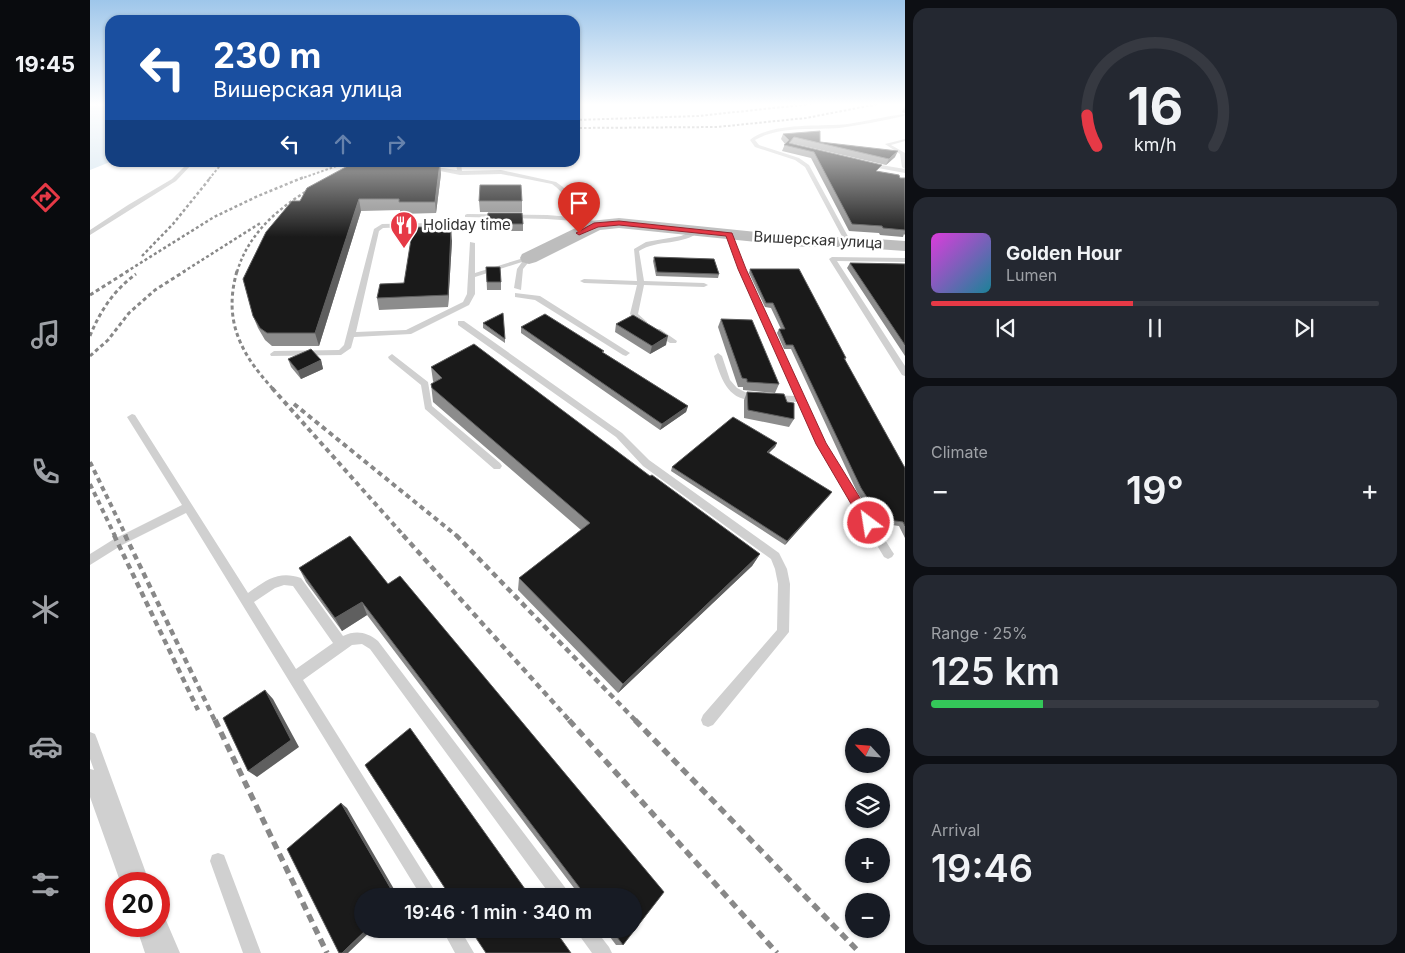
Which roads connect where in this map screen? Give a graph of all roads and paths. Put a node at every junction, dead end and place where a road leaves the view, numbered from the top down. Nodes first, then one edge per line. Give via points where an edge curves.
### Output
1 (765, 148) edge
2 (903, 153) edge
3 (866, 164) edge
4 (187, 167) edge
5 (459, 167) edge
6 (905, 167) edge
7 (425, 168) edge
8 (905, 171) edge
9 (460, 173) junction
10 (467, 216) dead end
11 (593, 222) junction
12 (431, 225) edge
13 (698, 231) junction
14 (90, 233) edge
15 (729, 234) junction
16 (848, 242) junction
17 (472, 243) dead end
18 (905, 246) edge
19 (528, 258) junction
20 (905, 260) edge
21 (471, 273) junction
22 (584, 281) dead end
23 (641, 283) junction
24 (704, 285) dead end
25 (461, 323) dead end
26 (351, 335) junction
27 (673, 341) dead end
28 (626, 353) dead end
29 (274, 354) dead end
30 (718, 356) dead end
31 (392, 357) dead end
32 (905, 373) edge
33 (801, 399) junction
34 (132, 417) dead end
35 (497, 466) dead end
36 (188, 507) junction
37 (888, 554) dead end
38 (90, 560) edge
39 (246, 601) junction
40 (342, 645) junction
41 (294, 679) junction
42 (708, 720) dead end
43 (90, 739) edge
44 (90, 776) edge
45 (218, 861) dead end
46 (125, 872) edge
47 (138, 872) edge
48 (425, 888) edge
49 (555, 888) edge
50 (148, 937) edge
51 (164, 937) edge
52 (456, 938) edge
53 (592, 938) edge
54 (154, 953) edge
55 (171, 953) edge
56 (252, 953) edge
57 (465, 953) edge
58 (603, 953) edge

1 - 16 lane via 797,159 807,166
2 - 6 lane
3 - 8 lane
4 - 14 lane via 174,180
5 - 9 lane
7 - 9 lane
9 - 11 lane via 501,172 554,183 575,208
10 - 11 lane via 547,217
11 - 13 street, Вишерская улица
11 - 19 street, Вишерская улица
12 - 26 lane via 382,226 376,230
13 - 15 street, Вишерская улица
13 - 23 lane via 689,237 638,247 635,253
15 - 16 street, Вишерская улица via 806,242
15 - 33 lane
16 - 18 street, Вишерская улица
17 - 21 lane
19 - 21 lane
19 - 28 lane via 520,269 518,291 537,298
20 - 32 lane via 832,259
21 - 26 lane via 471,294 466,303 431,322 402,334
22 - 23 lane
23 - 24 lane
23 - 27 lane via 634,310 636,318
25 - 42 lane via 619,435 646,463 775,556 784,584 783,632
26 - 29 lane via 348,346 341,352
30 - 33 lane via 727,385 739,394
31 - 35 lane via 425,384 428,407
33 - 37 lane via 821,444
34 - 36 lane
36 - 38 lane
36 - 39 lane
39 - 40 lane via 277,581 291,579 297,582
39 - 41 lane
40 - 41 lane
40 - 49 lane via 358,637 374,645
41 - 48 lane
43 - 47 lane
44 - 46 lane
45 - 56 lane
50 - 54 lane
51 - 55 lane
52 - 57 lane
53 - 58 lane

